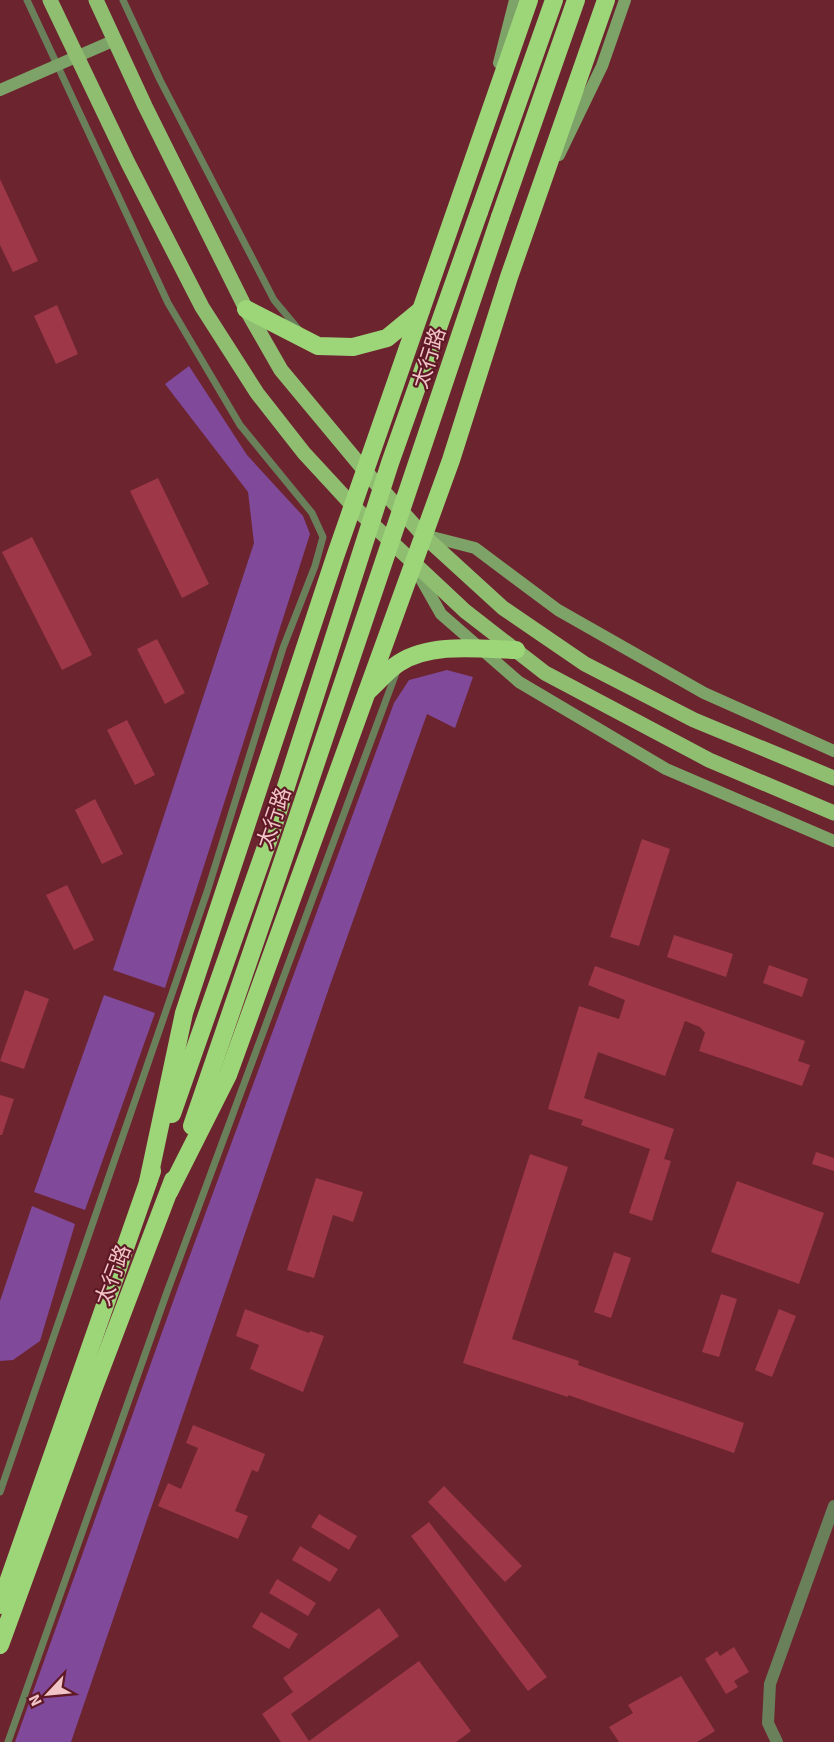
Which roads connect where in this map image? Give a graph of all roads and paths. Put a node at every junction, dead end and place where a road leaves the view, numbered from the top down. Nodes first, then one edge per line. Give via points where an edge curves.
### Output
1 (27, 0) edge
2 (50, 0) edge
3 (96, 0) edge
4 (123, 0) edge
5 (515, 0) edge
6 (529, 0) edge
7 (554, 0) edge
8 (576, 0) edge
9 (606, 0) edge
10 (625, 0) edge
11 (115, 40) junction
12 (77, 57) junction
13 (57, 65) junction
14 (0, 90) edge
15 (489, 112) junction
16 (531, 216) junction
17 (246, 309) junction
18 (421, 310) junction
19 (340, 346) junction
20 (365, 471) junction
21 (352, 506) junction
22 (423, 535) junction
23 (413, 563) junction
24 (481, 649) junction
25 (516, 650) junction
26 (399, 663) junction
27 (364, 695) junction
28 (834, 751) edge
29 (834, 778) edge
30 (834, 813) edge
31 (834, 841) edge
32 (148, 1182) junction
33 (169, 1192) junction
34 (0, 1492) edge
35 (834, 1506) edge
36 (0, 1605) edge
37 (0, 1645) edge
38 (8, 1742) edge
39 (777, 1742) edge

1 - 13 lane
2 - 12 main road
3 - 11 main road
4 - 19 lane via 274,300 299,330
5 - 15 main road
6 - 15 highway
7 - 32 highway, 太行路, bridge via 390,463 274,824
8 - 33 highway, 太行路, bridge
9 - 16 highway
10 - 16 main road via 602,66
11 - 12 main road
11 - 17 main road
12 - 13 main road
12 - 21 main road via 202,307 257,393
13 - 14 main road
13 - 34 lane via 168,303 240,425 312,513 323,537 283,648 207,892
15 - 18 highway
16 - 22 highway
17 - 19 highway via 318,346
17 - 20 main road via 281,370
18 - 19 highway via 387,338 353,347
18 - 20 highway
20 - 21 highway
20 - 22 main road
21 - 23 main road
21 - 32 highway via 184,1013
22 - 23 highway
22 - 28 main road via 475,548 558,610 704,693
22 - 29 main road via 502,608 585,664 694,720
23 - 24 main road via 441,614
23 - 25 main road via 465,612
23 - 27 highway
24 - 25 highway
24 - 26 highway via 426,653
24 - 31 main road via 519,682 666,769
25 - 30 main road via 545,673 709,760
26 - 27 highway
26 - 38 lane via 167,1292
27 - 33 highway via 228,1075
32 - 36 highway, 太行路
33 - 37 highway, 太行路
35 - 39 street via 770,1684 768,1723

